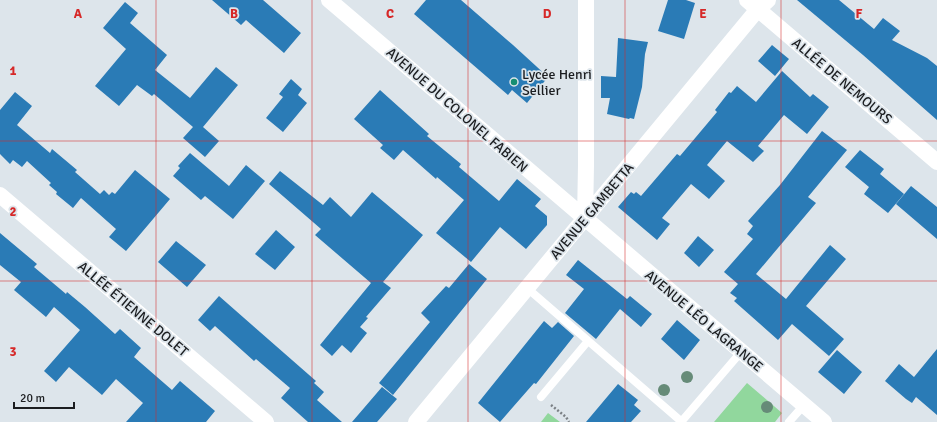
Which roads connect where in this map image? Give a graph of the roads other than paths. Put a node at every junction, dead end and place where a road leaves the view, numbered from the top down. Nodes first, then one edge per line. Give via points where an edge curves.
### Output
1 (329, 0) edge
2 (586, 0) edge
3 (758, 3) edge
4 (937, 162) edge
5 (0, 195) edge
6 (585, 219) junction
7 (527, 288) junction
8 (588, 341) junction
9 (742, 352) junction
10 (541, 397) road end
11 (804, 405) junction
12 (266, 422) edge
13 (416, 422) edge
14 (682, 422) edge
15 (789, 422) edge
16 (824, 422) edge

1 - 6 street, AVENUE DU COLONEL FABIEN
2 - 6 street
3 - 4 street, ALLÉE DE NEMOURS
3 - 6 street, AVENUE GAMBETTA
5 - 12 street, ALLÉE ÉTIENNE DOLET
6 - 7 street, AVENUE GAMBETTA
6 - 9 street, AVENUE LÉO LAGRANGE
7 - 8 lane
7 - 13 street, AVENUE GAMBETTA
8 - 10 lane
8 - 14 lane
9 - 11 street, AVENUE LÉO LAGRANGE
9 - 14 lane
11 - 15 lane
11 - 16 street, AVENUE LÉO LAGRANGE

